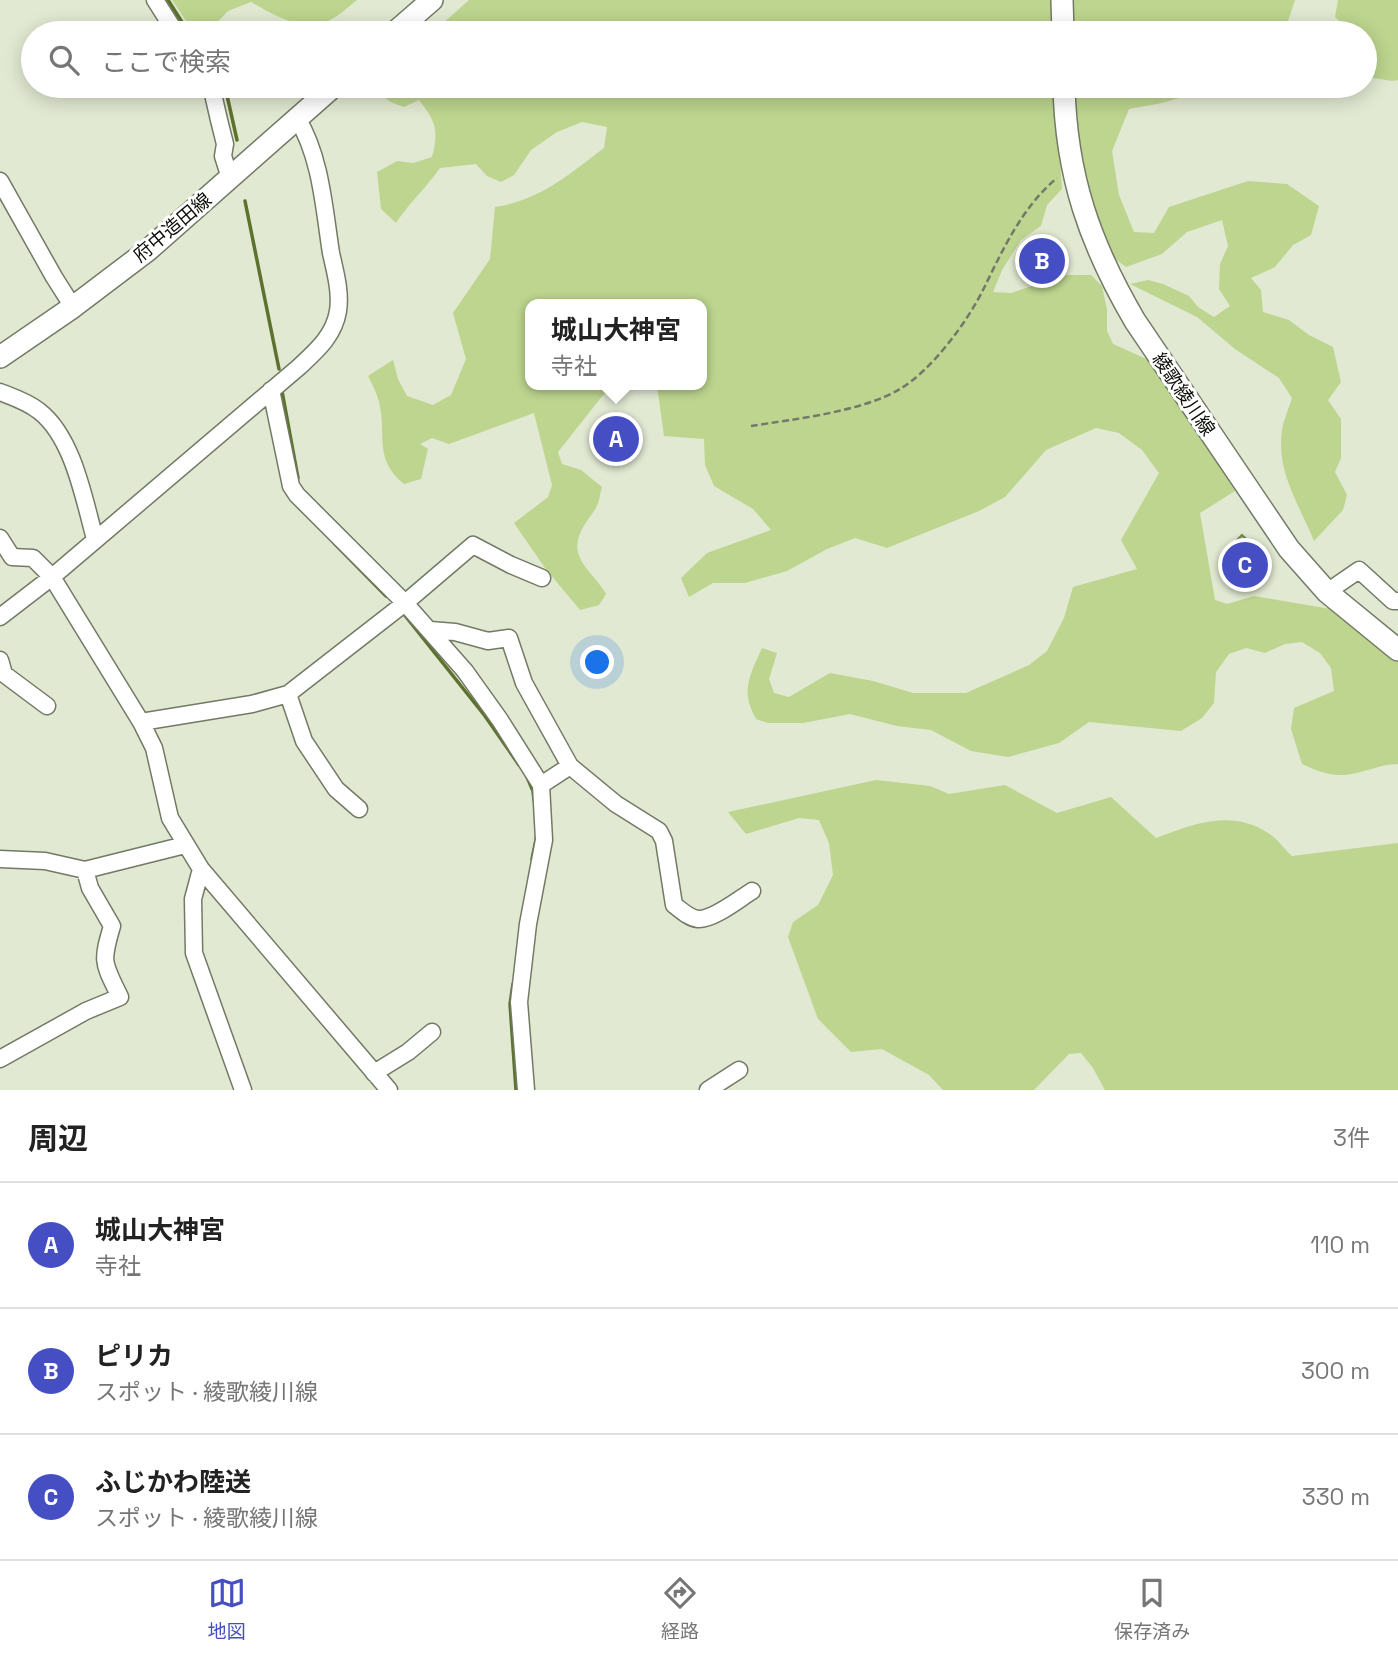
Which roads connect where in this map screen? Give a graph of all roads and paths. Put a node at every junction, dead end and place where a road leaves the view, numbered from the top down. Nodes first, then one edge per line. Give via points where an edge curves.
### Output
1 (155, 0) edge
2 (432, 0) edge
3 (1062, 0) edge
4 (168, 21) edge
5 (408, 21) edge
6 (1063, 21) edge
7 (214, 98) edge
8 (320, 98) edge
9 (1065, 98) edge
10 (297, 118) junction
11 (1072, 166) junction
12 (230, 178) junction
13 (0, 181) edge
14 (73, 307) junction
15 (0, 356) edge
16 (271, 390) junction
17 (0, 391) edge
18 (751, 426) dead end
19 (0, 538) edge
20 (95, 539) junction
21 (52, 578) junction
22 (542, 578) dead end
23 (1326, 592) junction
24 (1398, 601) edge
25 (405, 603) junction
26 (0, 617) edge
27 (430, 630) junction
28 (1398, 650) edge
29 (0, 660) edge
30 (288, 694) junction
31 (47, 706) dead end
32 (141, 722) junction
33 (570, 766) junction
34 (541, 785) junction
35 (359, 808) dead end
36 (185, 845) junction
37 (0, 859) edge
38 (201, 869) junction
39 (85, 870) junction
40 (752, 891) dead end
41 (432, 1032) dead end
42 (0, 1059) edge
43 (739, 1070) dead end
44 (374, 1073) junction
45 (243, 1090) edge
46 (388, 1090) edge
47 (526, 1090) edge
48 (708, 1090) edge

1 - 4 street
2 - 5 main road
3 - 6 main road
7 - 12 street
8 - 10 main road, 府中造田線
9 - 11 main road, 綾歌綾川線
10 - 12 main road, 府中造田線
10 - 16 street via 307,134 320,184 338,310 323,345
11 - 18 path via 1048,185 1022,217 974,309 930,363 900,389 815,416
11 - 23 main road, 綾歌綾川線 via 1099,254 1135,321 1272,526
12 - 14 main road, 府中造田線
13 - 14 street
14 - 15 main road, 府中造田線
16 - 20 street
16 - 25 street via 291,486
17 - 20 street via 37,409 54,424 75,471
19 - 21 street via 12,557 33,558
20 - 21 street
21 - 26 street
21 - 32 street
22 - 25 street via 473,545
23 - 24 street via 1359,570
23 - 28 main road, 綾歌綾川線
25 - 27 street
25 - 30 street
27 - 33 street via 488,641 509,638 524,682
27 - 34 street via 465,671
29 - 31 street via 4,674
30 - 32 street
30 - 35 street via 304,741 336,789
32 - 36 street via 154,748 170,818
33 - 34 street
33 - 40 street via 616,804 659,831 671,897 690,917 701,919 721,911
34 - 47 street via 544,840 519,1002
36 - 38 street
36 - 39 street
37 - 39 street via 45,861
38 - 44 street
38 - 45 street via 193,900 194,953
39 - 42 street via 112,926 103,956 120,997
41 - 44 street
43 - 48 street
44 - 46 street

